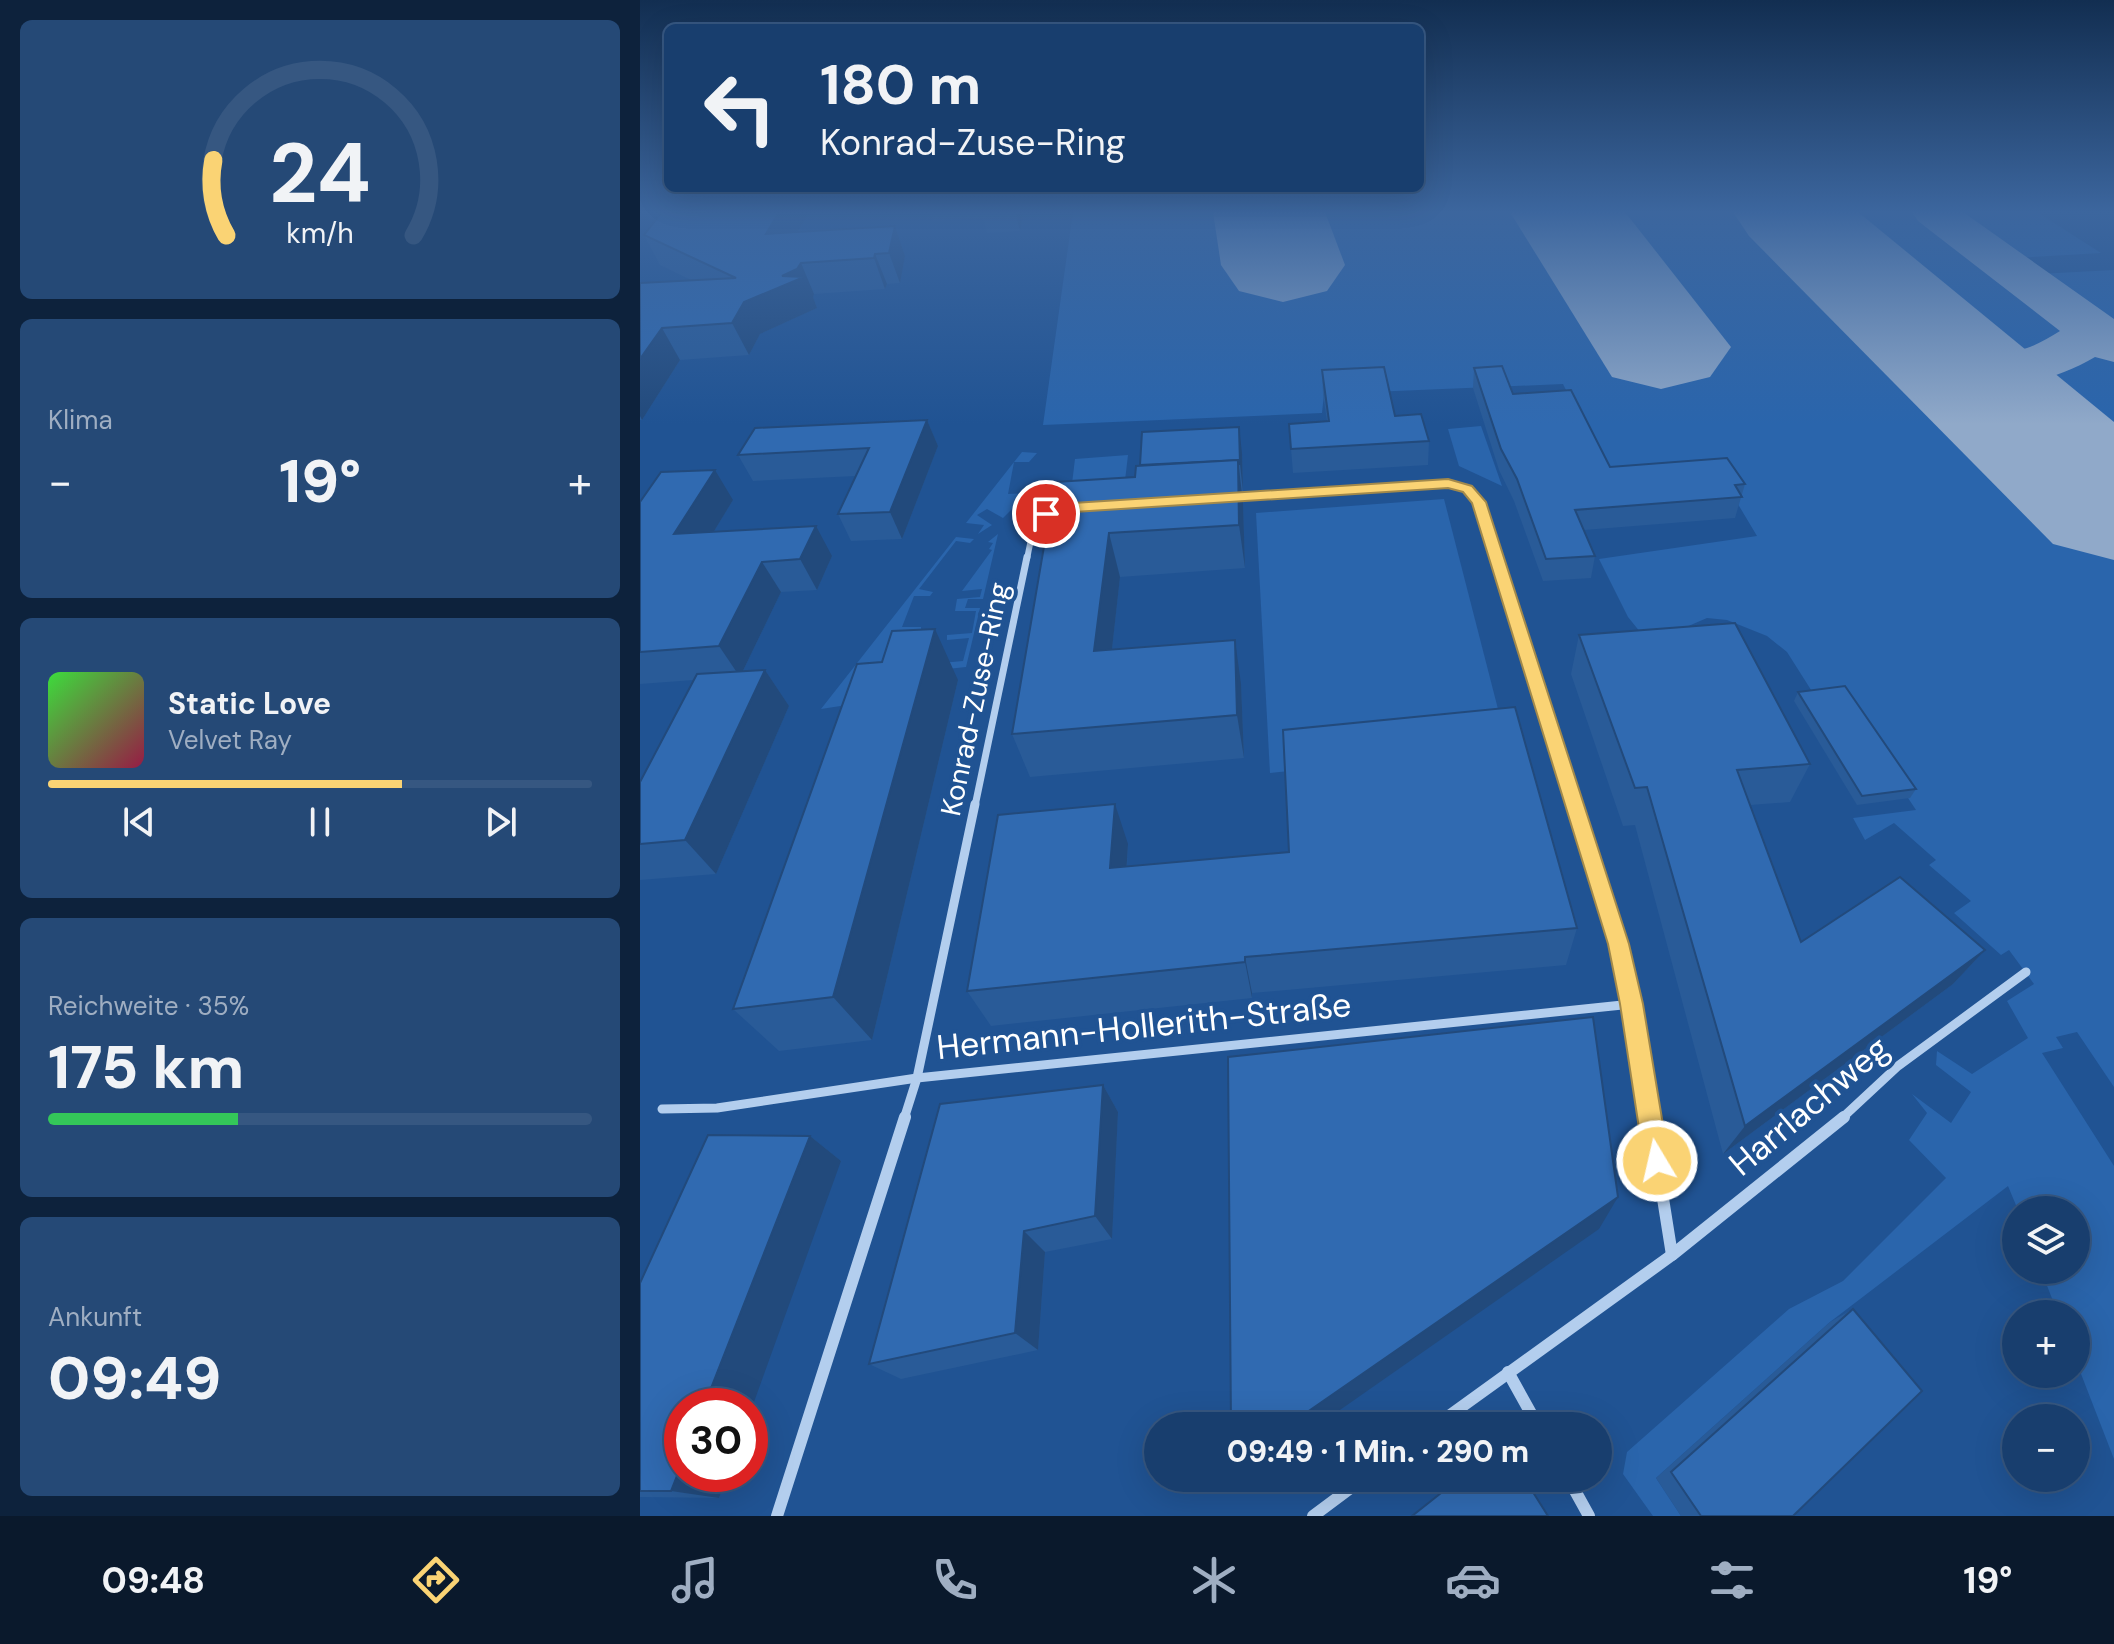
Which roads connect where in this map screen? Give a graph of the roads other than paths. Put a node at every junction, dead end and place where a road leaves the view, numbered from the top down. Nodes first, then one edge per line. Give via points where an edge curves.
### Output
1 (1214, 498) edge
2 (1073, 507) edge
3 (2026, 972) dead end
4 (1632, 1004) junction
5 (917, 1078) junction
6 (662, 1109) dead end
7 (1672, 1255) junction
8 (1508, 1372) junction
9 (1454, 1412) edge
10 (1530, 1412) edge
11 (1345, 1492) edge
12 (1576, 1492) edge
13 (777, 1516) edge
14 (1313, 1516) edge
15 (1589, 1516) edge

1 - 4 street via 1448,484 1467,489 1479,502 1618,944
2 - 5 street, Konrad-Zuse-Ring via 1046,514 1033,529
3 - 7 street, Harrlachweg via 1898,1066 1856,1107
4 - 5 street, Hermann-Hollerith-Straße
4 - 7 street
5 - 6 street, Hermann-Hollerith-Straße via 717,1108
5 - 13 street, Konrad-Zuse-Ring
7 - 8 street, Harrlachweg
8 - 9 street, Harrlachweg
8 - 10 street
11 - 14 street
12 - 15 street

